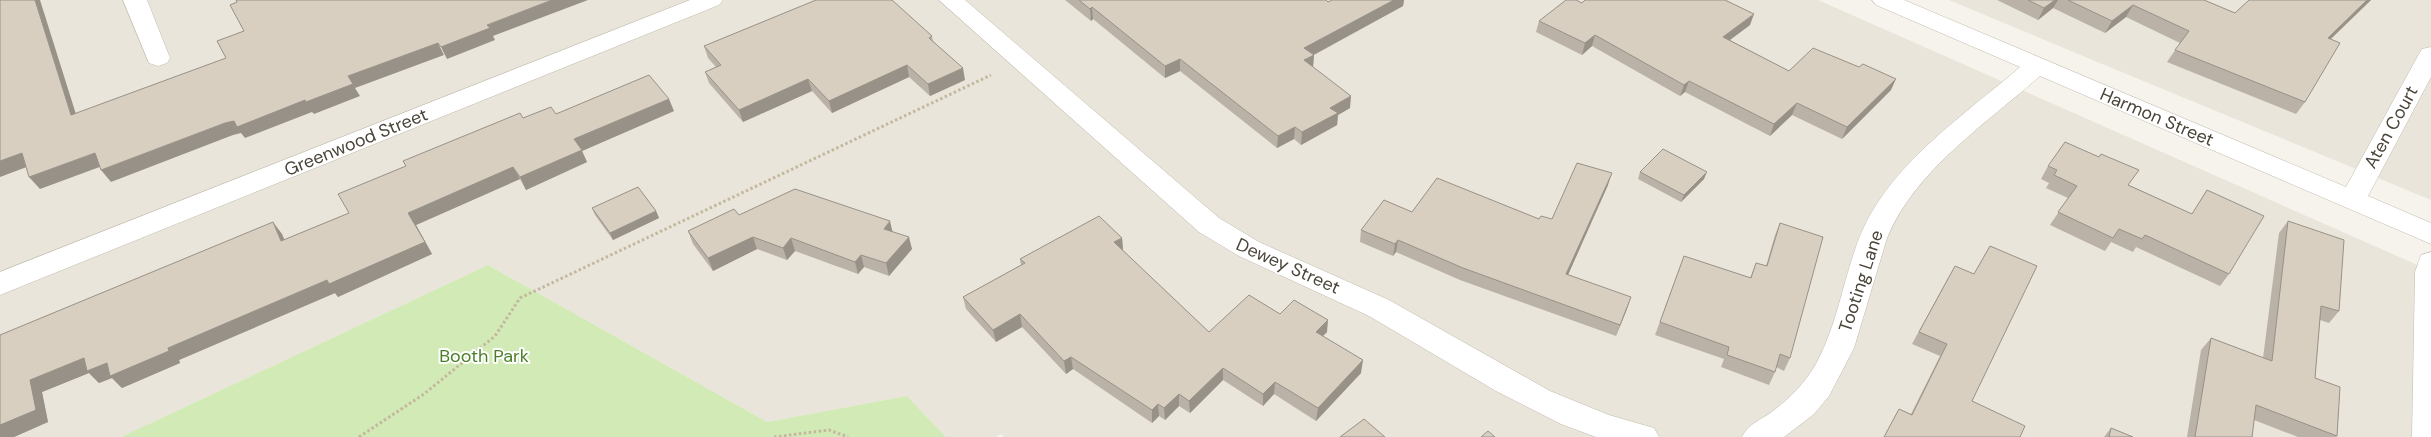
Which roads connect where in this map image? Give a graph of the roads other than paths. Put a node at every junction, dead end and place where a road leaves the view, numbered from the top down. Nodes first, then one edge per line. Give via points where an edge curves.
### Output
1 (135, 0) edge
2 (711, 0) edge
3 (951, 0) edge
4 (1884, 0) edge
5 (2431, 54) edge
6 (158, 58) dead end
7 (2037, 66) junction
8 (2352, 200) junction
9 (2431, 234) edge
10 (2431, 262) edge
11 (0, 284) edge
12 (1643, 437) edge
13 (1758, 437) edge
14 (2428, 437) edge

1 - 6 street
2 - 11 street, Greenwood Street
3 - 12 street, Dewey Street via 1208,225 1233,243 1362,299 1546,404
4 - 7 street, Harmon Street
5 - 8 street, Aten Court
7 - 8 street, Harmon Street
7 - 13 street, Tooting Lane via 1924,164 1902,189 1872,240 1836,359 1823,383 1781,425
8 - 9 street, Harmon Street
10 - 14 street

